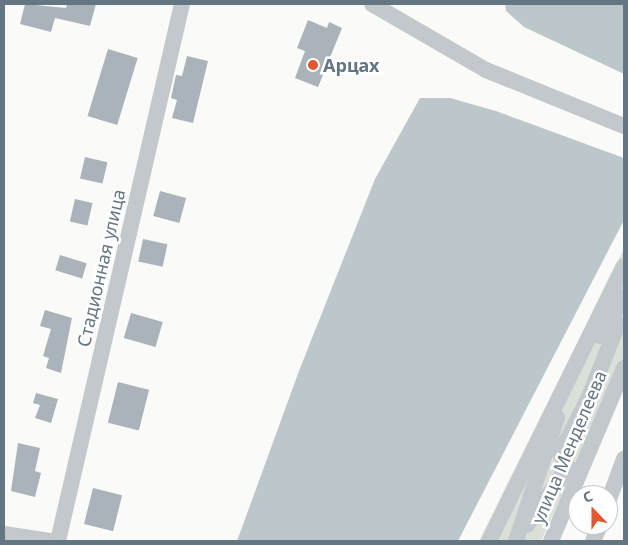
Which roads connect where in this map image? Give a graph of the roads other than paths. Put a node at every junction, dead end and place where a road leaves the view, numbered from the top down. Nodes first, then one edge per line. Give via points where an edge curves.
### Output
1 (182, 4) edge
2 (372, 4) edge
3 (624, 126) edge
4 (624, 266) edge
5 (624, 297) edge
6 (615, 325) edge
7 (624, 368) edge
8 (565, 386) junction
9 (552, 439) junction
10 (560, 454) junction
11 (624, 459) edge
12 (614, 485) edge
13 (4, 534) edge
14 (51, 541) edge
15 (58, 541) edge
16 (489, 541) edge
17 (516, 541) edge
18 (551, 541) edge

1 - 15 street, Стадионная улица
2 - 3 street via 486,70
4 - 8 street
5 - 6 street
6 - 8 street
6 - 10 street via 590,397
7 - 18 street, улица Менделеева
8 - 9 street
8 - 16 street
9 - 10 street
9 - 17 street
10 - 17 street via 568,467
11 - 12 street
13 - 14 street

